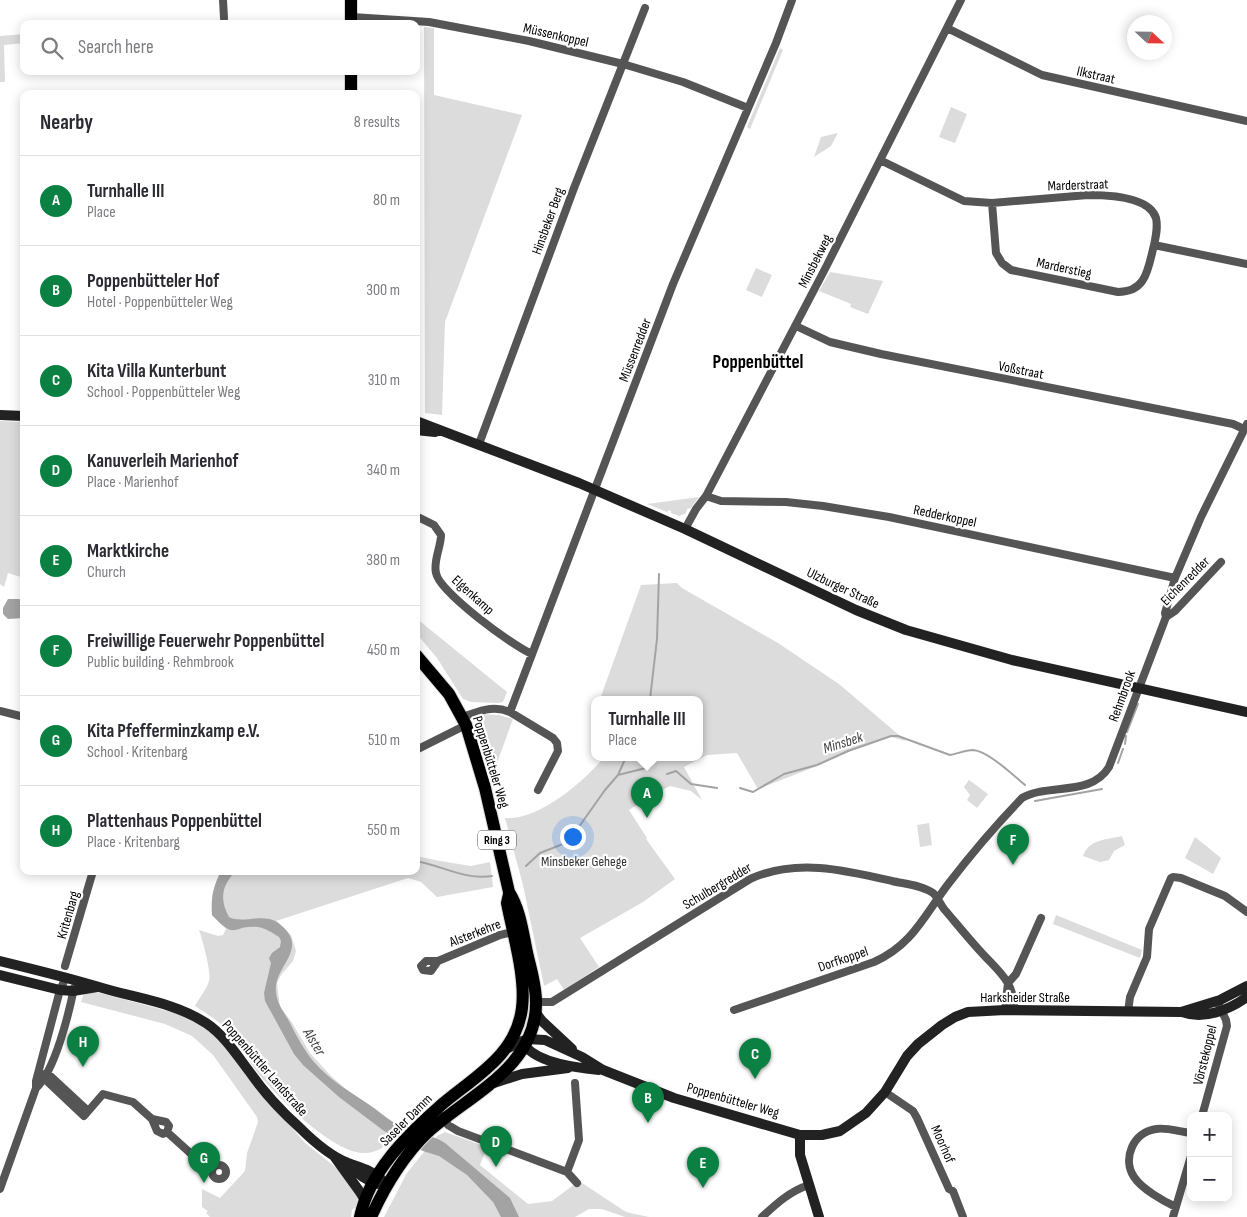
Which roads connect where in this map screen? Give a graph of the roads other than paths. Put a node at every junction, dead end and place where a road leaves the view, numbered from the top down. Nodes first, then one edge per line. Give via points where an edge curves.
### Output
1 (223, 0) edge
2 (351, 0) edge
3 (792, 0) edge
4 (961, 0) edge
5 (646, 8) dead end
6 (224, 18) dead end
7 (352, 20) edge
8 (420, 22) edge
9 (947, 28) junction
10 (623, 64) junction
11 (351, 75) edge
12 (351, 90) edge
13 (748, 108) junction
14 (1247, 121) edge
15 (880, 160) junction
16 (992, 203) junction
17 (1154, 245) junction
18 (1247, 264) edge
19 (796, 326) junction
20 (0, 415) edge
21 (20, 416) edge
22 (420, 423) edge
23 (1246, 427) edge
24 (420, 430) edge
25 (446, 433) junction
26 (479, 444) junction
27 (595, 490) junction
28 (706, 496) junction
29 (420, 518) edge
30 (684, 529) junction
31 (1221, 562) dead end
32 (1176, 578) junction
33 (1166, 617) junction
34 (532, 654) junction
35 (420, 660) edge
36 (1138, 687) junction
37 (0, 711) edge
38 (510, 712) junction
39 (1247, 712) edge
40 (20, 716) edge
41 (464, 721) junction
42 (420, 748) edge
43 (538, 790) dead end
44 (92, 875) edge
45 (938, 900) junction
46 (1247, 912) edge
47 (1042, 918) dead end
48 (517, 931) junction
49 (0, 961) edge
50 (438, 961) dead end
51 (65, 966) dead end
52 (0, 975) edge
53 (70, 978) junction
54 (1008, 983) junction
55 (98, 987) junction
56 (60, 990) junction
57 (73, 991) junction
58 (1246, 994) edge
59 (1219, 1006) junction
60 (536, 1007) junction
61 (734, 1010) dead end
62 (1009, 1010) junction
63 (1128, 1012) junction
64 (519, 1024) junction
65 (524, 1042) junction
66 (505, 1050) junction
67 (582, 1058) junction
68 (496, 1061) joint
69 (571, 1067) junction
70 (603, 1070) junction
71 (44, 1074) junction
72 (575, 1083) dead end
73 (490, 1084) junction
74 (885, 1092) junction
75 (1203, 1112) edge
76 (442, 1113) junction
77 (1187, 1132) edge
78 (800, 1135) junction
79 (334, 1155) junction
80 (400, 1155) junction
81 (1191, 1157) edge
82 (212, 1171) dead end
83 (567, 1172) junction
84 (375, 1179) junction
85 (577, 1183) dead end
86 (387, 1185) junction
87 (809, 1185) junction
88 (0, 1189) edge
89 (365, 1200) junction
90 (1176, 1207) junction
91 (360, 1217) edge
92 (371, 1217) edge
93 (762, 1217) edge
94 (819, 1217) edge
95 (963, 1217) edge
96 (1173, 1217) edge

1 - 6 street
2 - 7 main road
3 - 13 street, Müssenredder
4 - 9 street, Minsbekweg
5 - 10 street, Hinsbeker Berg
8 - 10 street, Müssenkoppel via 529,41
9 - 14 street, Ilkstraat via 1042,75
9 - 15 street, Minsbekweg
10 - 13 street, Müssenkoppel via 683,82
10 - 26 street, Hinsbeker Berg
11 - 12 main road
13 - 27 street, Müssenredder via 673,284
15 - 16 street, Marderstraat via 964,201
15 - 19 street, Minsbekweg
16 - 17 street, Marderstraat via 1088,194 1132,199 1147,205 1155,215
16 - 17 street, Marderstieg via 996,253 1011,270 1127,292 1138,287 1145,278
17 - 18 street
19 - 23 street, Voßstraat via 830,342 881,354
19 - 28 street, Minsbekweg
20 - 21 main road
22 - 25 main road, Ulzburger Straße
23 - 32 street, Rehmbrook via 1213,491
24 - 25 main road, Ulzburger Straße
25 - 26 main road, Ulzburger Straße
26 - 27 main road, Ulzburger Straße
27 - 30 main road, Ulzburger Straße
27 - 34 street, Müssenredder
28 - 30 street, Minsbekweg
28 - 32 street, Redderkoppel via 721,501 796,503 889,517
29 - 34 street, Elgenkamp via 434,525 441,535 435,571 437,578 457,599 510,642
30 - 36 main road, Ulzburger Straße via 856,610 906,630 1012,660
31 - 33 street, Eichenredder
32 - 33 street, Rehmbrook
33 - 36 street, Rehmbrook
34 - 38 street, Müssenredder
35 - 41 main road, Poppenbütteler Weg / Ring 3 via 450,694
36 - 39 main road, Ulzburger Straße
36 - 45 street, Rehmbrook via 1104,775 1097,781 1022,798 982,842
37 - 40 street
38 - 41 street via 491,709 476,712
38 - 43 street via 557,743 558,751
41 - 42 street
41 - 48 main road, Poppenbütteler Weg / Ring 3 via 485,788 509,892 507,903
44 - 51 street, Kritenbarg
45 - 54 street, Schulbergredder
45 - 60 street, Schulbergredder via 933,893 914,886 845,870 808,867 767,872 750,879 552,1002
45 - 61 street, Dorfkoppel via 901,946 883,958
46 - 63 street via 1225,896 1177,876 1171,878 1149,929 1146,957 1130,997
47 - 54 street via 1016,974
48 - 50 street, Alsterkehre
48 - 60 main road, Poppenbütteler Weg / Ring 3 via 534,982
48 - 64 main road, Poppenbütteler Weg / Ring 3 via 523,989
49 - 53 main road, Poppenbüttler Landstraße
52 - 56 main road, Poppenbüttler Landstraße
53 - 55 main road, Poppenbüttler Landstraße
53 - 56 street
53 - 57 street
54 - 62 street, Schulbergredder via 1013,992
55 - 57 main road, Poppenbüttler Landstraße
55 - 79 main road, Poppenbüttler Landstraße via 168,1006 208,1024 236,1052 253,1077 288,1116
56 - 57 main road, Poppenbüttler Landstraße
56 - 71 street
57 - 71 street via 60,1040
58 - 59 main road, Harksheider Straße
59 - 63 main road, Harksheider Straße via 1200,1015
59 - 75 street, Vörstekoppel via 1226,1020 1226,1031
60 - 65 main road, Poppenbütteler Weg / Ring 3 via 532,1027
60 - 67 main road via 542,1022
62 - 63 main road, Harksheider Straße
62 - 74 main road, Harksheider Straße via 968,1012 942,1025 907,1056
64 - 65 main road, Poppenbütteler Weg
64 - 66 main road, Poppenbütteler Weg / Ring 3
65 - 66 main road, Poppenbütteler Weg
65 - 67 main road, Poppenbütteler Weg via 545,1040
65 - 69 main road, Poppenbütteler Weg via 533,1054
65 - 73 main road, Poppenbütteler Weg / Ring 3 via 516,1059
66 - 68 main road, Poppenbütteler Weg / Ring 3
67 - 70 main road, Poppenbütteler Weg
68 - 76 main road, Saseler Damm / Ring 3
69 - 70 main road, Poppenbütteler Weg
69 - 73 main road via 522,1074
70 - 78 main road, Poppenbütteler Weg via 692,1104
71 - 82 street via 86,1114 103,1094 130,1100 152,1119 159,1132 167,1132
71 - 88 street
72 - 83 street via 579,1140
73 - 76 main road, Saseler Damm / Ring 3
74 - 78 main road, Harksheider Straße via 848,1127 822,1136
74 - 95 street, Moorhof via 913,1111
76 - 80 main road, Saseler Damm / Ring 3
76 - 83 street via 448,1125 458,1131
77 - 90 street via 1159,1128 1151,1130 1134,1142 1129,1156 1136,1179
78 - 87 main road via 800,1156
79 - 84 main road, Poppenbüttler Landstraße via 362,1167
79 - 89 main road
80 - 84 main road, Saseler Damm / Ring 3
80 - 86 main road, Saseler Damm / Ring 3
81 - 90 street
83 - 85 street
84 - 86 main road, Poppenbüttler Landstraße
84 - 89 main road, Saseler Damm / Ring 3
86 - 92 main road, Saseler Damm / Ring 3
87 - 93 street via 777,1203
87 - 94 main road
89 - 91 main road, Saseler Damm / Ring 3
90 - 96 street

